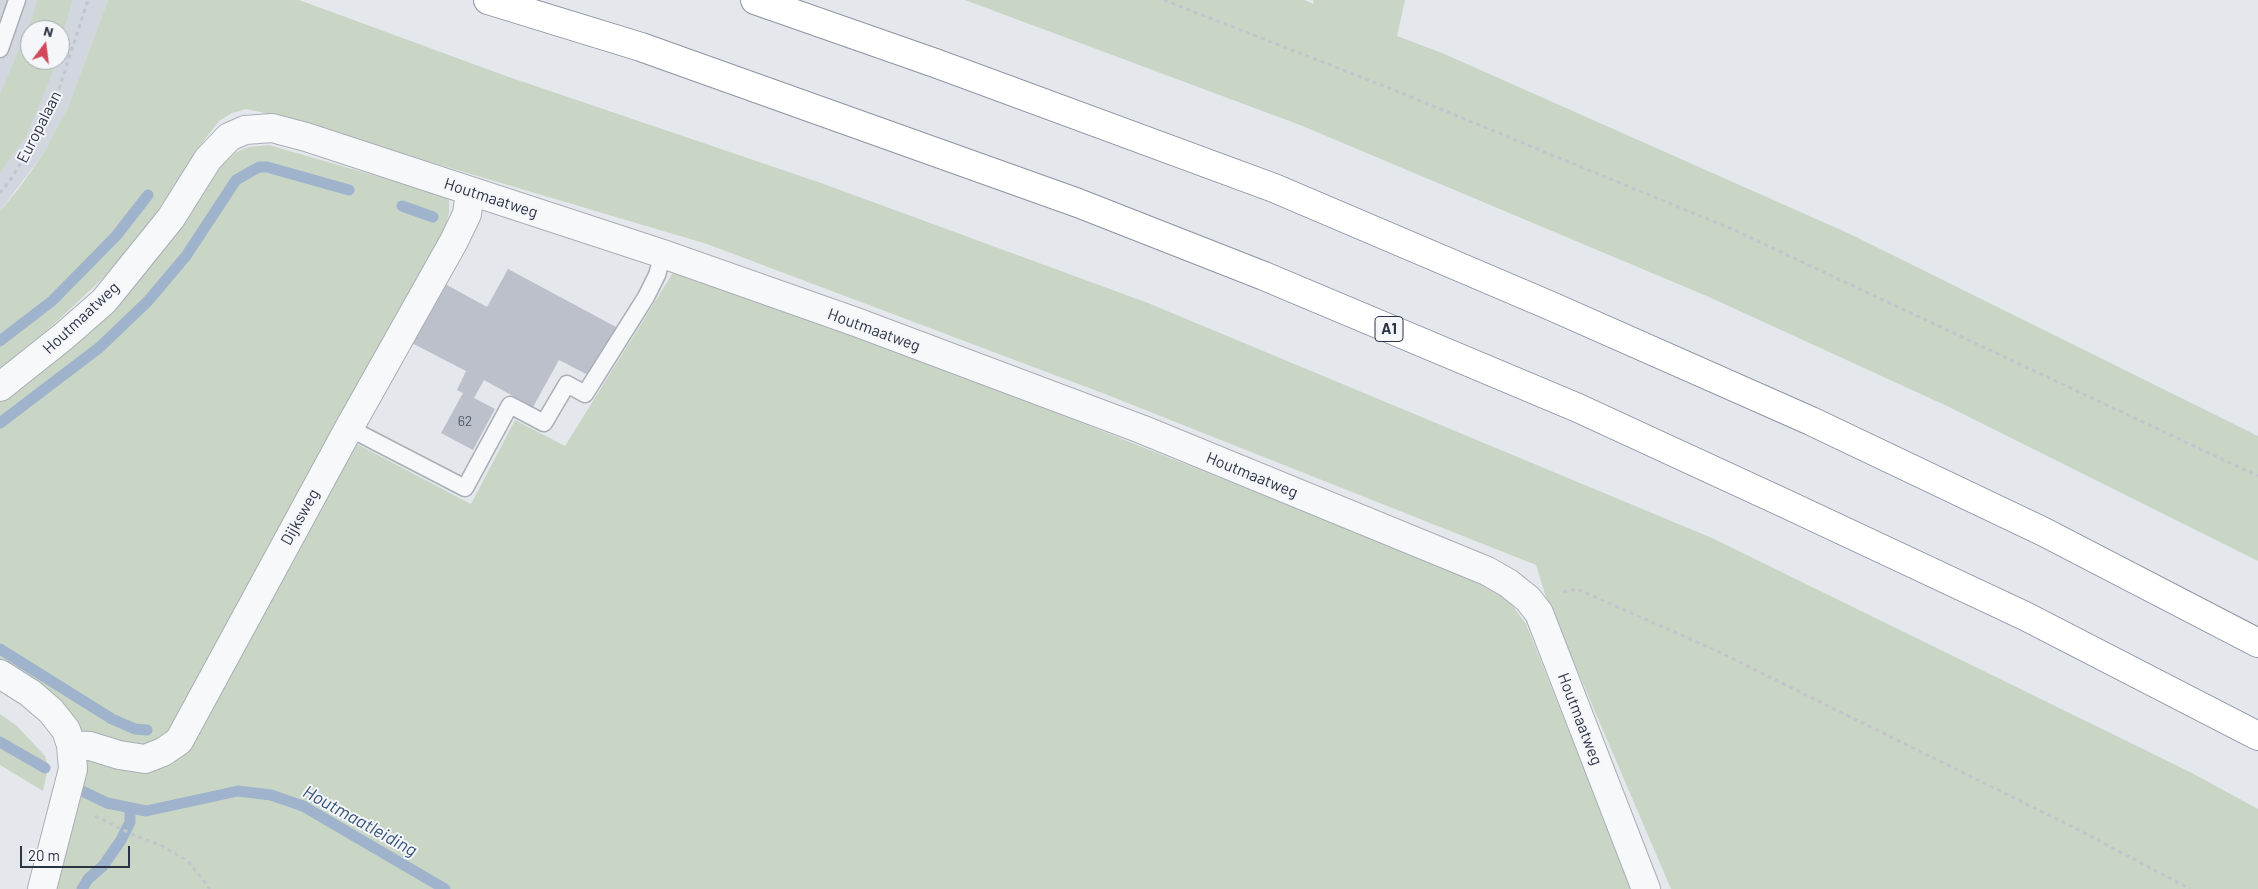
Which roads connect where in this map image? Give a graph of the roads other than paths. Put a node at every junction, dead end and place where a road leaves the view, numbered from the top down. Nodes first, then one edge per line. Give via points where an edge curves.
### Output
1 (17, 0) edge
2 (488, 0) edge
3 (755, 0) edge
4 (0, 48) edge
5 (470, 191) junction
6 (663, 254) junction
7 (0, 387) edge
8 (349, 428) junction
9 (2258, 643) edge
10 (0, 674) edge
11 (2258, 736) edge
12 (71, 744) junction
13 (42, 889) edge
14 (1646, 889) edge

1 - 4 lane
2 - 11 highway, A1 via 641,47 1078,203 1264,276 1578,408 1784,503 2025,616
3 - 9 highway via 1274,188 1811,422 2044,532
5 - 6 street, Houtmaatweg
5 - 7 street, Houtmaatweg via 306,137 272,128 245,130 229,137 208,159 171,218 104,301
5 - 8 street, Dijksweg via 467,214 454,241
6 - 8 lane via 646,297 585,394 567,384 544,423 510,405 465,488
6 - 14 street, Houtmaatweg via 1141,429 1487,571 1508,583 1539,613
8 - 12 street, Dijksweg via 179,741 146,759
10 - 12 street via 51,711 66,730
12 - 13 street via 73,769

